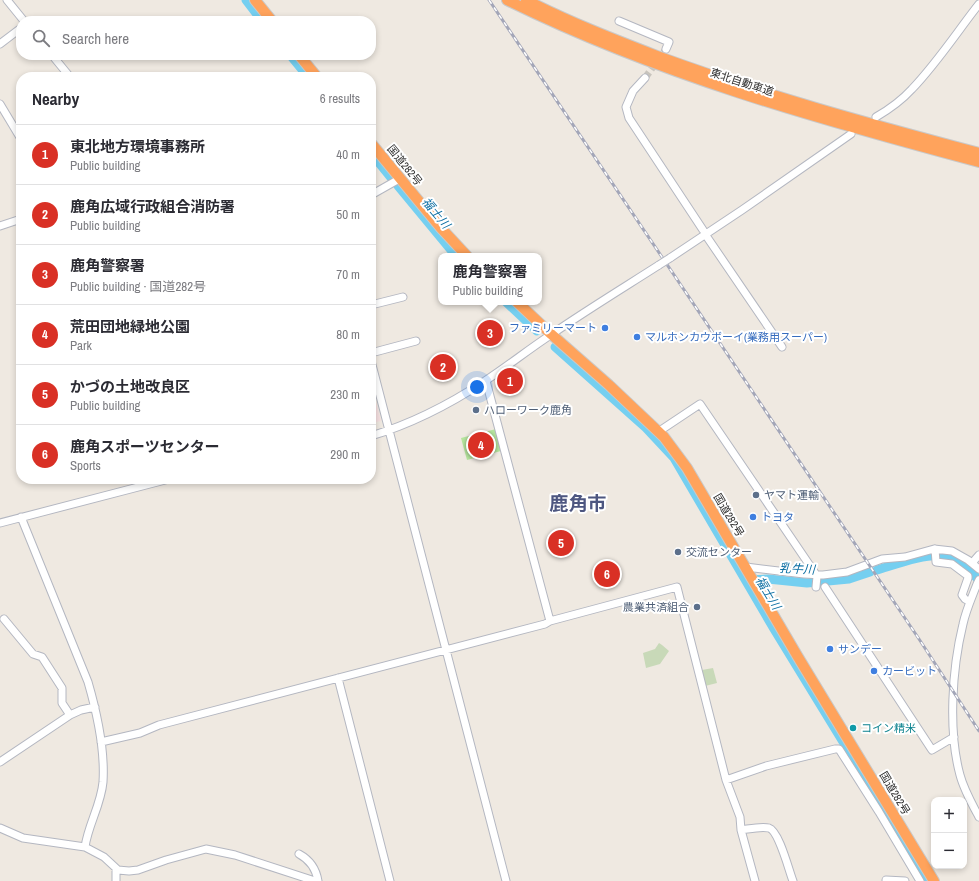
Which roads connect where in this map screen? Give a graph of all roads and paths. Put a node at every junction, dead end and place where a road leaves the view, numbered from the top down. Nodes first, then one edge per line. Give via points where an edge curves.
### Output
1 (7, 0) edge
2 (255, 0) edge
3 (507, 0) edge
4 (526, 0) edge
5 (979, 4) edge
6 (20, 16) edge
7 (268, 16) edge
8 (619, 21) dead end
9 (16, 32) edge
10 (0, 44) edge
11 (666, 49) dead end
12 (56, 60) edge
13 (303, 60) edge
14 (66, 72) edge
15 (313, 72) edge
16 (645, 78) tunnel mouth
17 (0, 104) edge
18 (876, 117) dead end
19 (16, 131) edge
20 (851, 134) dead end
21 (376, 149) edge
22 (979, 153) edge
23 (979, 162) edge
24 (401, 178) junction
25 (376, 192) edge
26 (16, 222) edge
27 (1, 224) edge
28 (703, 230) dead end
29 (707, 238) dead end
30 (464, 253) edge
31 (403, 297) dead end
32 (376, 304) edge
33 (520, 305) edge
34 (551, 334) junction
35 (416, 341) dead end
36 (782, 347) dead end
37 (376, 352) edge
38 (376, 380) edge
39 (486, 381) junction
40 (389, 430) junction
41 (658, 432) junction
42 (376, 434) edge
43 (150, 484) edge
44 (21, 517) junction
45 (0, 523) edge
46 (936, 550) junction
47 (979, 555) edge
48 (972, 563) junction
49 (979, 569) edge
50 (747, 570) junction
51 (816, 577) junction
52 (978, 582) edge
53 (816, 587) dead end
54 (825, 588) dead end
55 (970, 602) junction
56 (4, 619) dead end
57 (550, 621) junction
58 (446, 650) junction
59 (338, 678) junction
60 (95, 707) junction
61 (70, 716) junction
62 (954, 737) junction
63 (101, 742) junction
64 (0, 762) edge
65 (726, 780) junction
66 (886, 802) junction
67 (876, 808) junction
68 (979, 817) edge
69 (0, 828) edge
70 (741, 830) junction
71 (85, 847) junction
72 (300, 854) dead end
73 (116, 869) junction
74 (932, 877) edge
75 (886, 880) dead end
76 (918, 880) edge
77 (116, 881) edge
78 (316, 881) edge
79 (390, 881) edge
80 (506, 881) edge
81 (754, 881) edge
82 (793, 881) edge
83 (905, 881) edge

1 - 6 street
2 - 7 highway
3 - 23 highway, 東北自動車道 via 610,47 732,91 867,132
4 - 22 highway, 東北自動車道 via 613,39 742,86
5 - 18 street via 912,90
8 - 11 street via 669,42
9 - 10 street
12 - 14 street
13 - 15 highway
16 - 28 street via 632,91 626,107 629,118
17 - 19 street
20 - 34 street, bridge via 754,202
21 - 24 highway, 国道282号
24 - 25 street
24 - 30 highway, 国道282号
26 - 27 street
29 - 36 street
31 - 32 street
33 - 34 highway, 国道282号
34 - 39 street
34 - 41 highway, 国道282号
35 - 37 street
38 - 40 street
39 - 40 street via 457,399
39 - 57 street
40 - 42 street
40 - 58 street
41 - 50 highway, 国道282号 via 687,468
41 - 51 street via 700,404
43 - 44 street
44 - 45 street
44 - 60 street via 88,682
46 - 48 street via 952,551
46 - 51 street via 882,559 847,572
46 - 55 street via 936,562 952,564 968,576 962,595
47 - 48 street
48 - 49 street
50 - 51 street
50 - 66 highway, 国道282号
51 - 53 street
52 - 55 street
54 - 62 street via 932,750
55 - 62 street via 957,656
56 - 61 street via 33,654 42,657 62,688 62,703
57 - 58 street
57 - 65 street via 677,587
58 - 59 street
58 - 80 street
59 - 63 street
59 - 79 street
60 - 61 street
60 - 63 street
61 - 64 street
62 - 68 street via 960,776
63 - 71 street via 103,782
65 - 67 street via 766,766 839,749
65 - 70 street via 740,817
66 - 67 street
66 - 74 highway, 国道282号
67 - 76 street
69 - 71 street via 23,838
70 - 81 street
70 - 82 street via 773,830
71 - 73 street via 104,857
72 - 78 street via 311,863 316,873
73 - 77 street
73 - 78 street via 138,870 206,849 235,855
74 - 76 street
75 - 83 street

